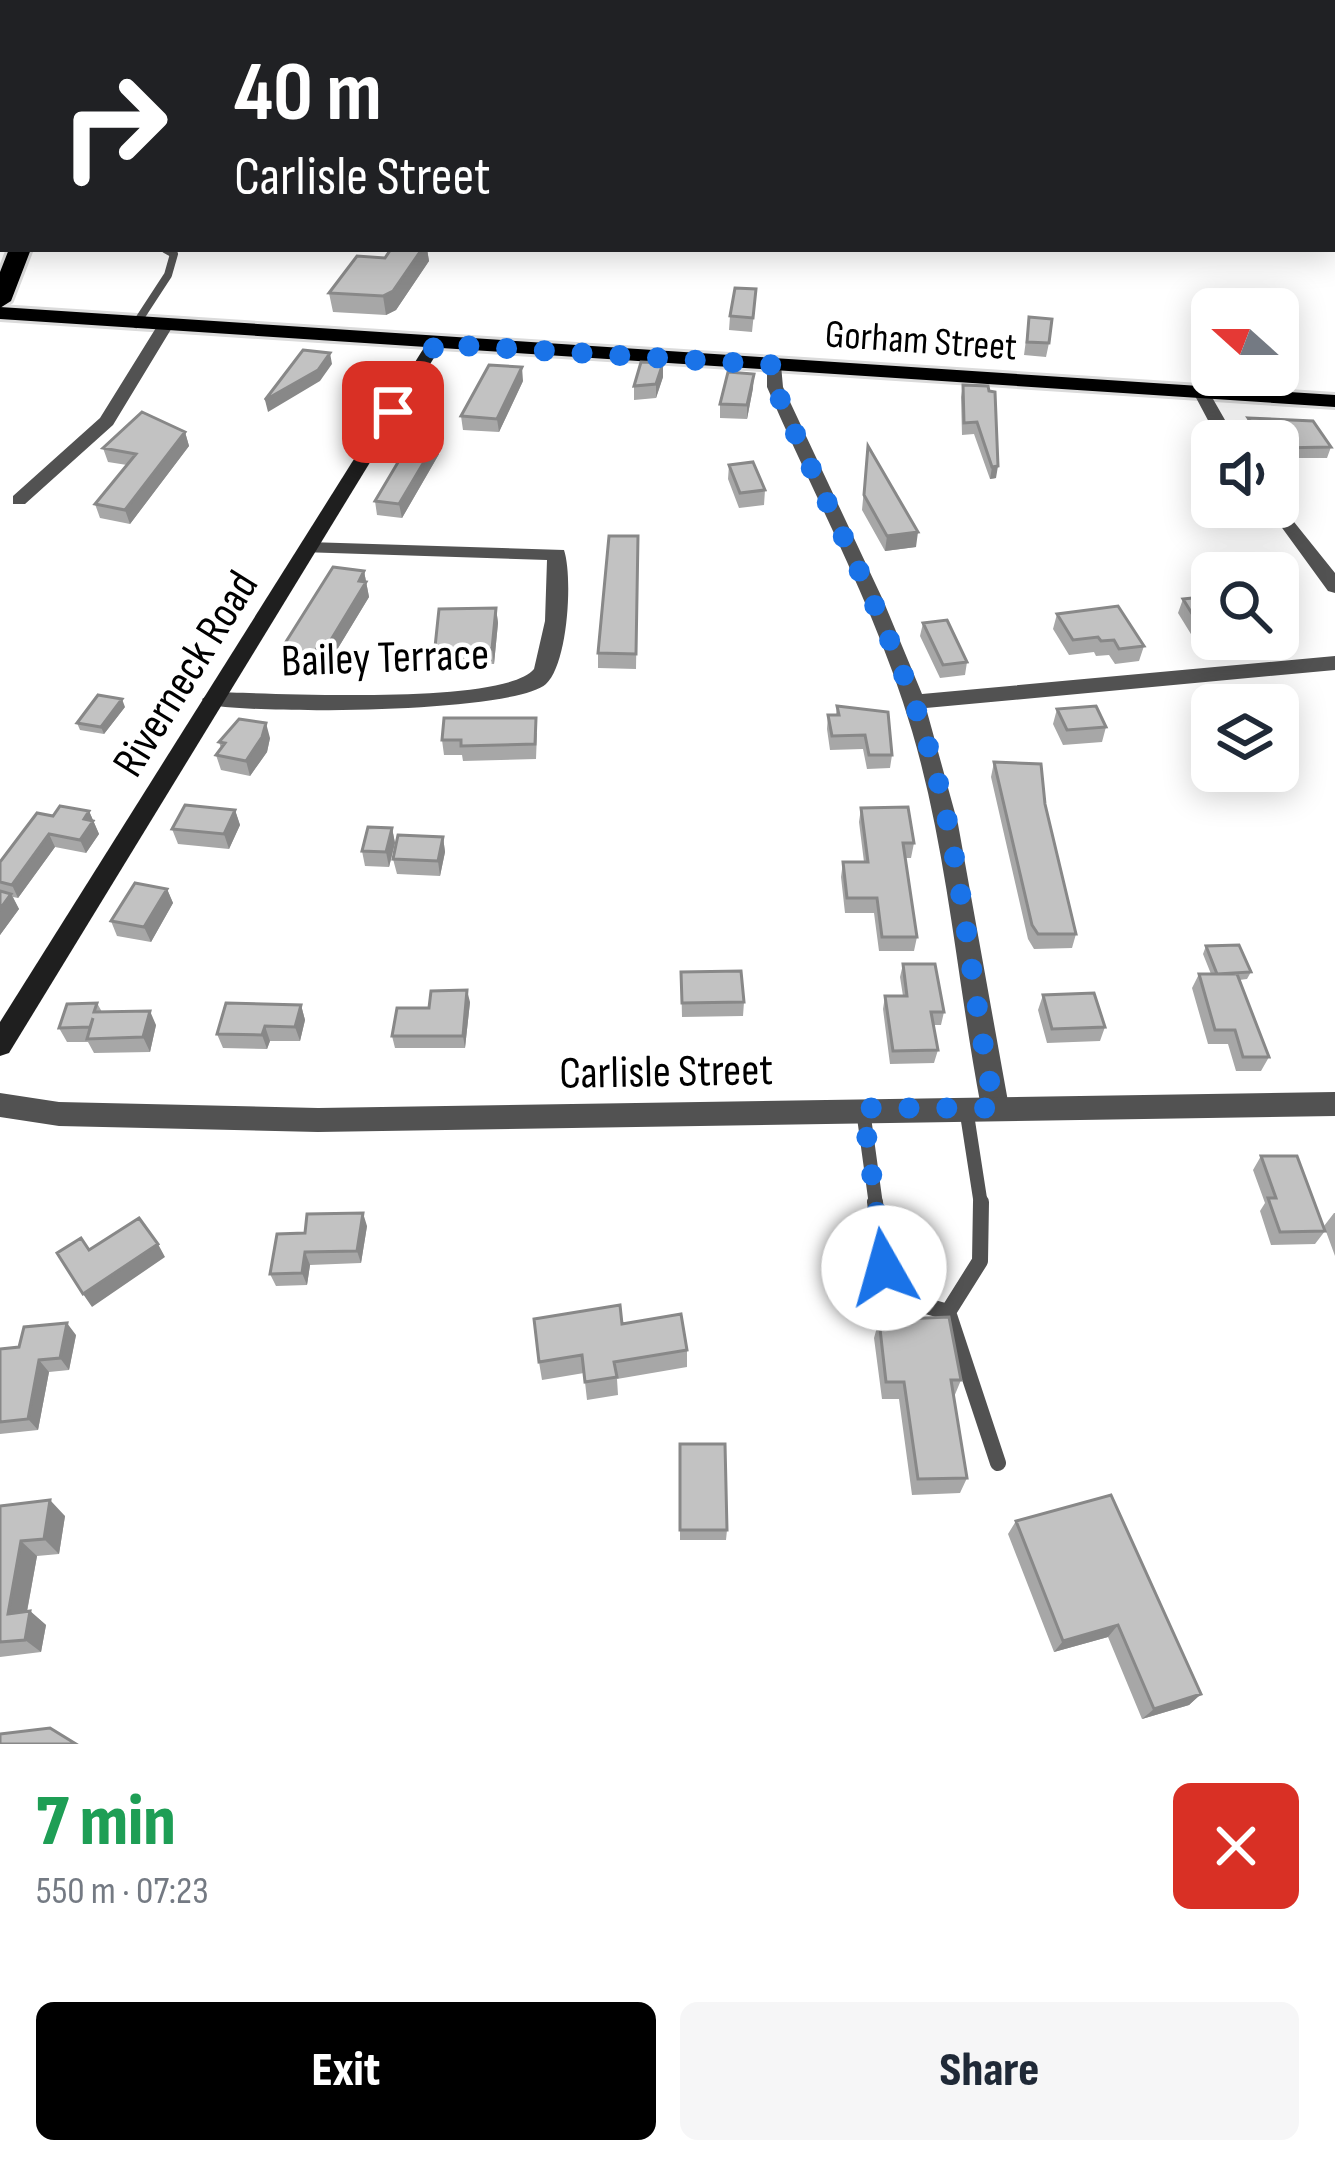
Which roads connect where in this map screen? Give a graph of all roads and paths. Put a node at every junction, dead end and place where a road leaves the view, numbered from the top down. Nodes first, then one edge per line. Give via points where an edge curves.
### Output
1 (19, 252) edge
2 (170, 252) edge
3 (0, 301) edge
4 (0, 314) edge
5 (136, 324) junction
6 (165, 326) junction
7 (436, 344) junction
8 (773, 365) junction
9 (1191, 391) edge
10 (1261, 396) edge
11 (1335, 401) edge
12 (19, 500) dead end
13 (1292, 528) edge
14 (308, 548) junction
15 (1335, 586) edge
16 (1335, 663) edge
17 (213, 699) junction
18 (914, 702) junction
19 (0, 1045) edge
20 (1335, 1103) edge
21 (0, 1106) edge
22 (863, 1108) junction
23 (981, 1108) junction
24 (948, 1312) junction
25 (998, 1463) dead end

1 - 3 highway
2 - 5 lane via 168,274
4 - 5 main road, Gorham Street
5 - 6 main road, Gorham Street
6 - 7 main road, Gorham Street
6 - 12 street via 107,421
7 - 8 main road, Gorham Street
7 - 14 main road, Riverneck Road
8 - 9 main road, Gorham Street
8 - 18 street via 798,442
10 - 11 main road, Gorham Street
13 - 15 street
14 - 17 main road, Riverneck Road
14 - 17 street, Bailey Terrace via 557,554 543,674 531,686 473,697
16 - 18 street
17 - 19 main road, Riverneck Road
18 - 23 street via 941,795
20 - 23 street, Carlisle Street
21 - 22 street, Carlisle Street via 259,1120
22 - 23 street, Carlisle Street
22 - 24 lane via 884,1268 901,1299
23 - 24 lane via 980,1261
24 - 25 lane

